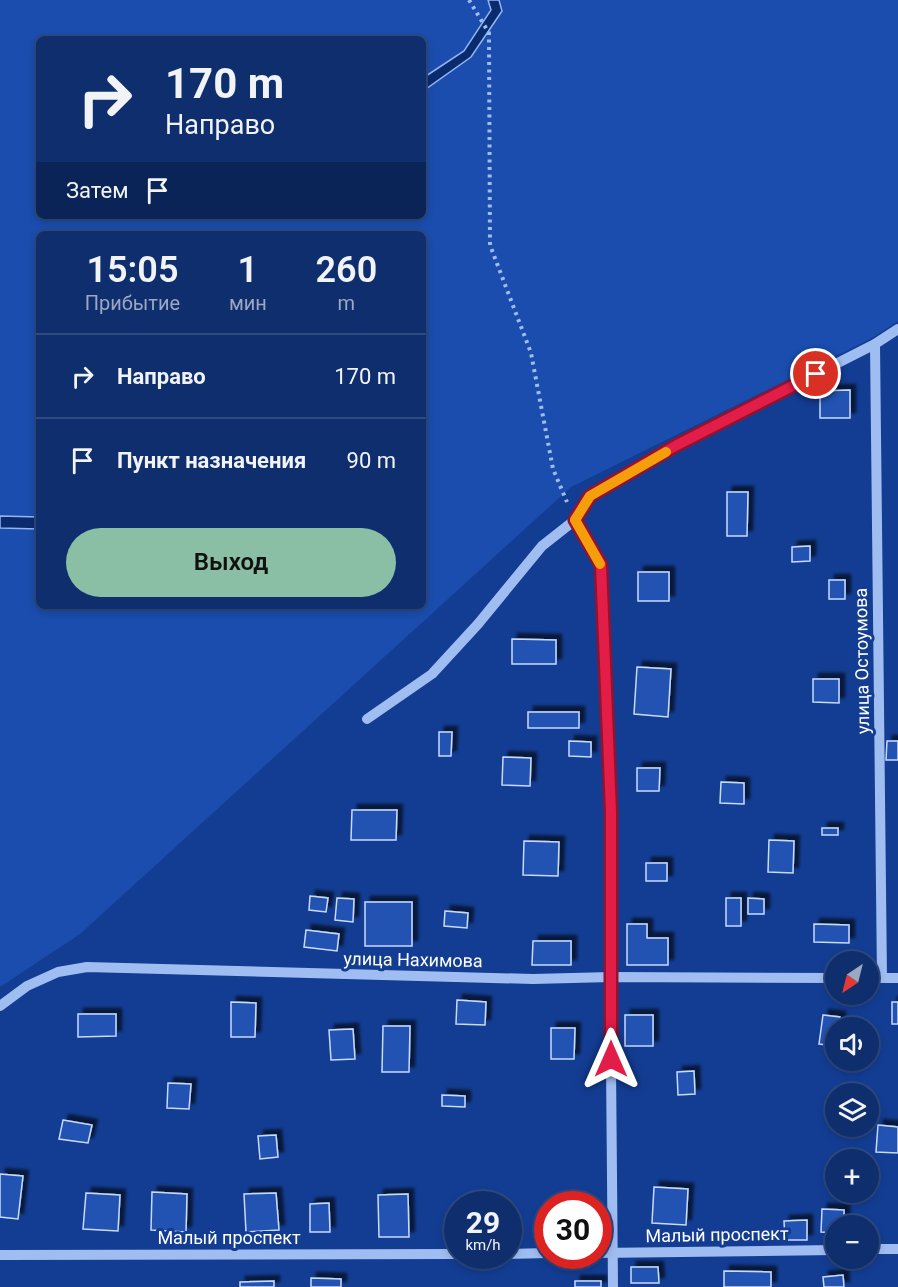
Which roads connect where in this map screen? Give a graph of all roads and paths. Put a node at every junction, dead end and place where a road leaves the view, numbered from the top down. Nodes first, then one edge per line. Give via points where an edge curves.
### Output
1 (469, 0) edge
2 (898, 329) edge
3 (875, 344) junction
4 (575, 520) junction
5 (366, 719) dead end
6 (611, 977) junction
7 (825, 978) edge
8 (882, 978) joint
9 (898, 978) edge
10 (0, 1006) edge
11 (879, 1249) edge
12 (898, 1249) edge
13 (825, 1250) edge
14 (613, 1253) junction
15 (444, 1254) edge
16 (0, 1255) edge
17 (613, 1287) edge

1 - 4 path via 489,33 490,245 531,353 553,469
2 - 3 street
3 - 4 street via 677,445 600,490 590,496
3 - 8 street, улица Остоумова
4 - 5 street via 542,546 432,674
4 - 6 street via 601,565 611,812
6 - 7 street, улица Нахимова
6 - 10 street, улица Нахимова via 533,979 87,967 58,972 27,986
6 - 14 street
8 - 9 street
11 - 12 street
13 - 14 street, Малый проспект
14 - 17 street
15 - 16 street, Малый проспект

